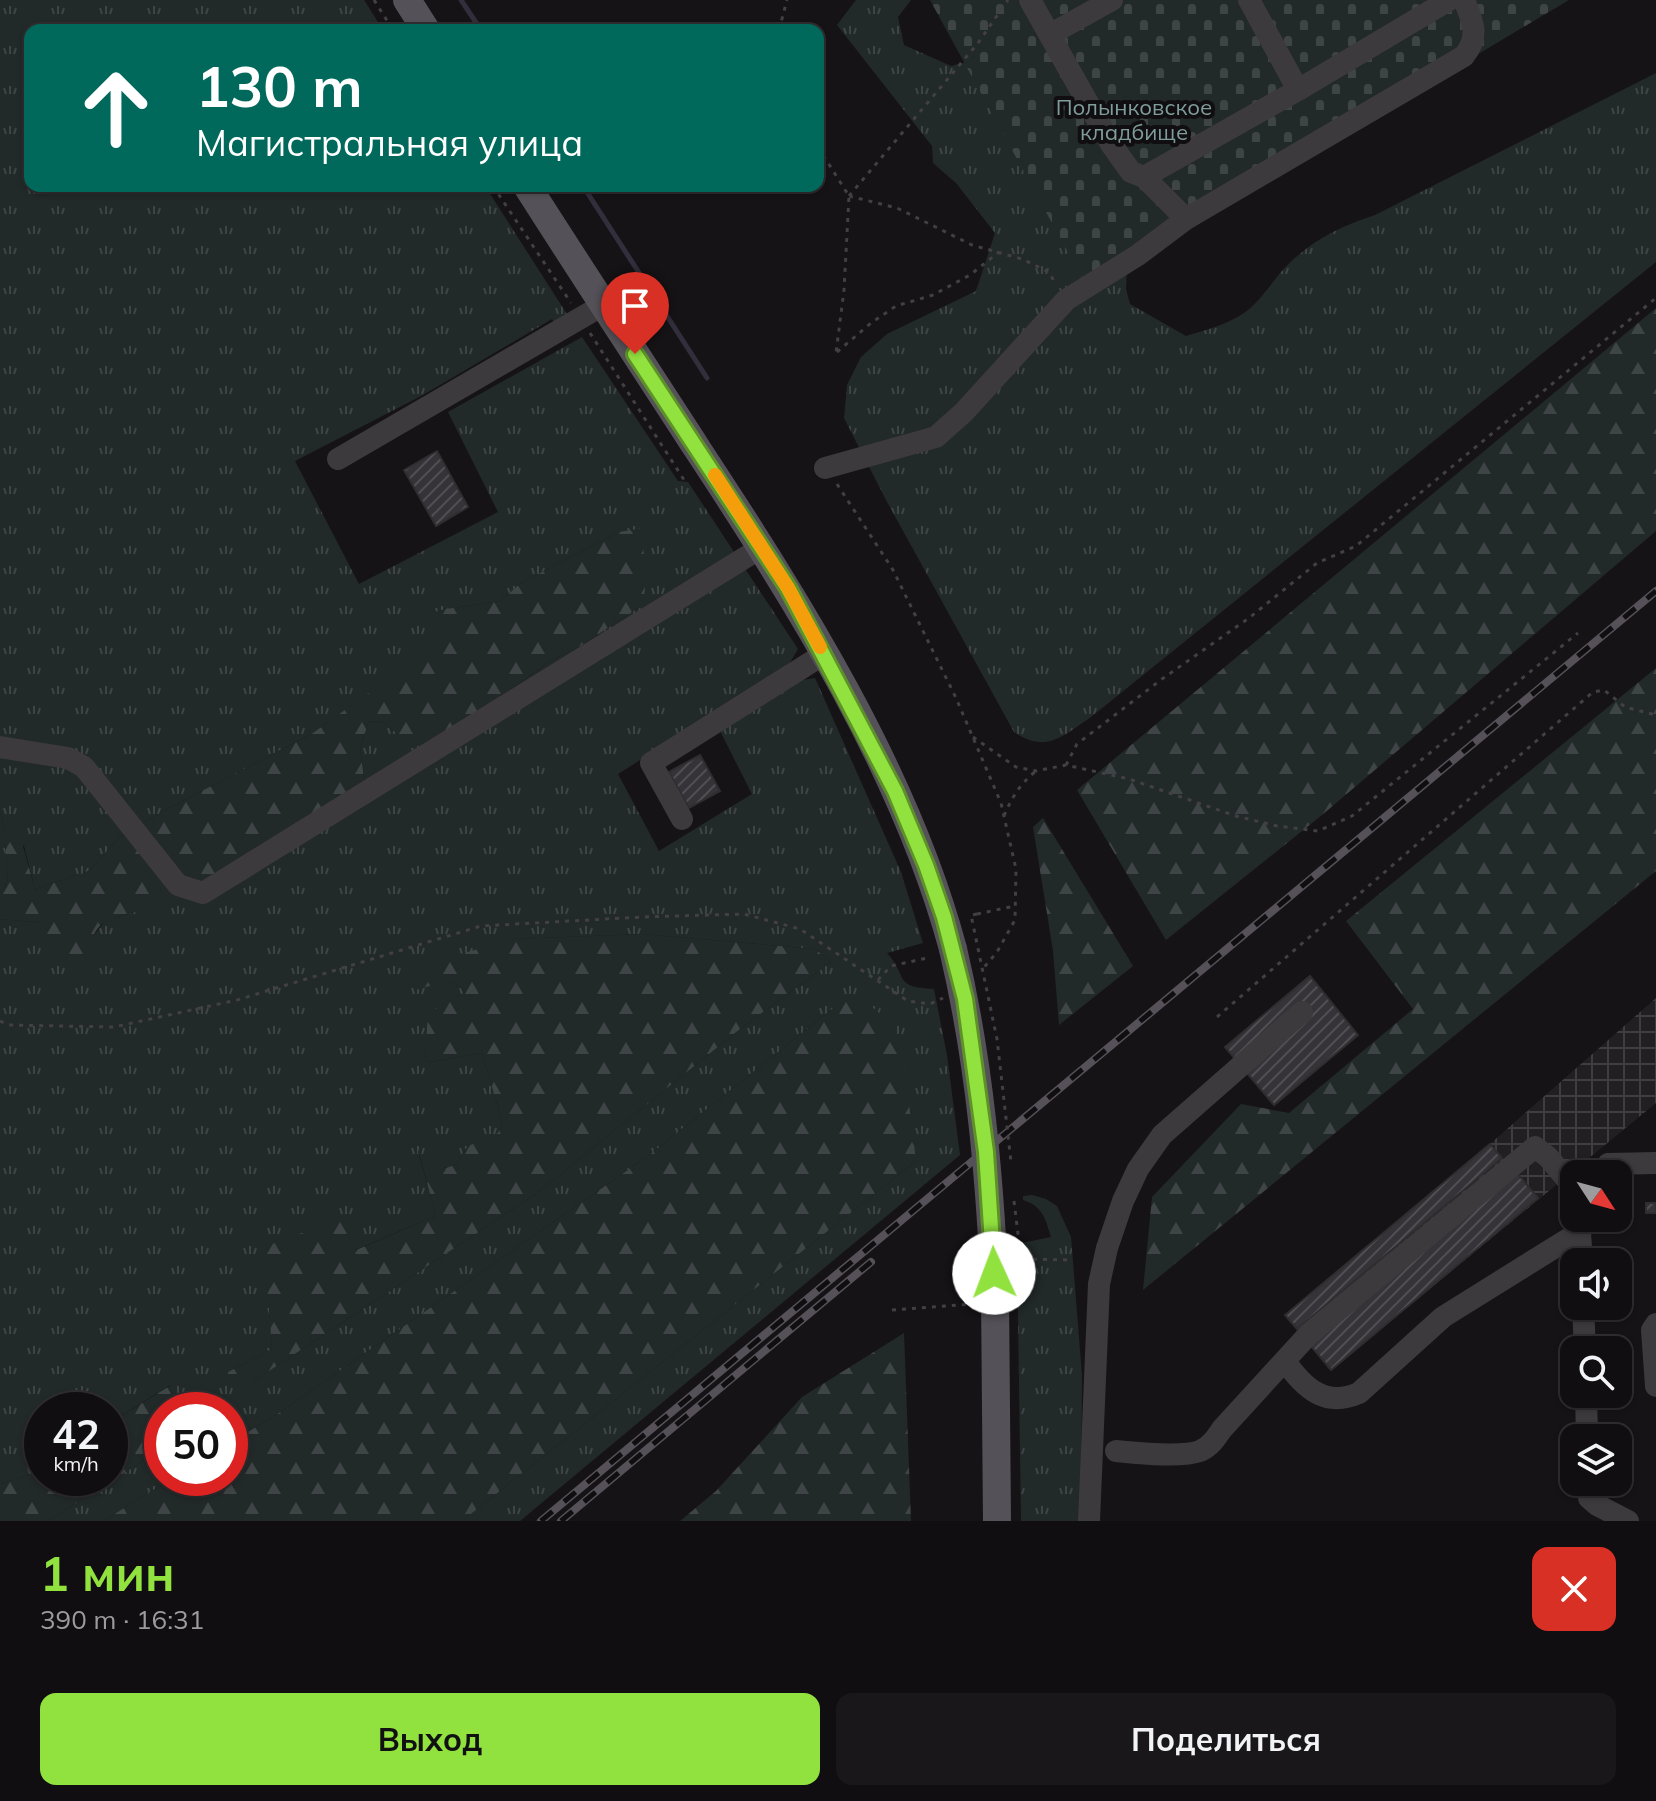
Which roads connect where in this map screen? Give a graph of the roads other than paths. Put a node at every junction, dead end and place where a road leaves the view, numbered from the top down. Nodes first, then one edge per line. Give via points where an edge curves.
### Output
1 (407, 0) edge
2 (1030, 0) edge
3 (1112, 0) edge
4 (1249, 0) edge
5 (1449, 0) edge
6 (1464, 0) edge
7 (422, 24) edge
8 (1051, 34) junction
9 (1298, 90) junction
10 (1144, 177) junction
11 (531, 192) edge
12 (1186, 219) junction
13 (603, 305) junction
14 (338, 459) dead end
15 (825, 468) road end
16 (762, 547) junction
17 (824, 654) junction
18 (0, 747) edge
19 (682, 819) dead end
20 (1302, 1012) dead end
21 (1656, 1163) edge
22 (1632, 1164) edge
23 (1560, 1171) edge
24 (1568, 1232) edge
25 (1656, 1324) edge
26 (1285, 1361) junction
27 (1656, 1386) edge
28 (1116, 1451) dead end
29 (1589, 1496) edge
30 (997, 1521) edge
31 (1089, 1521) edge
32 (1628, 1521) edge

1 - 7 main road
2 - 8 lane
3 - 8 lane
4 - 9 lane
5 - 9 lane
6 - 12 lane via 1475,35 1464,56
8 - 10 lane via 1111,144 1131,172
9 - 10 lane
10 - 12 lane
11 - 13 main road
12 - 15 lane via 1066,300 936,437
13 - 14 lane
13 - 16 main road
16 - 17 main road
16 - 18 lane via 203,893 178,885 84,767 68,758
17 - 19 lane via 651,763
17 - 30 main road, bridge via 895,791 926,865 937,955 965,999 986,1152 984,1300
20 - 31 lane via 1162,1135 1123,1201 1099,1284
21 - 22 lane
23 - 26 lane via 1535,1147 1309,1334
24 - 26 lane via 1443,1317 1359,1393 1343,1400 1313,1392
25 - 27 lane
26 - 28 lane via 1214,1442 1199,1452
29 - 32 lane

